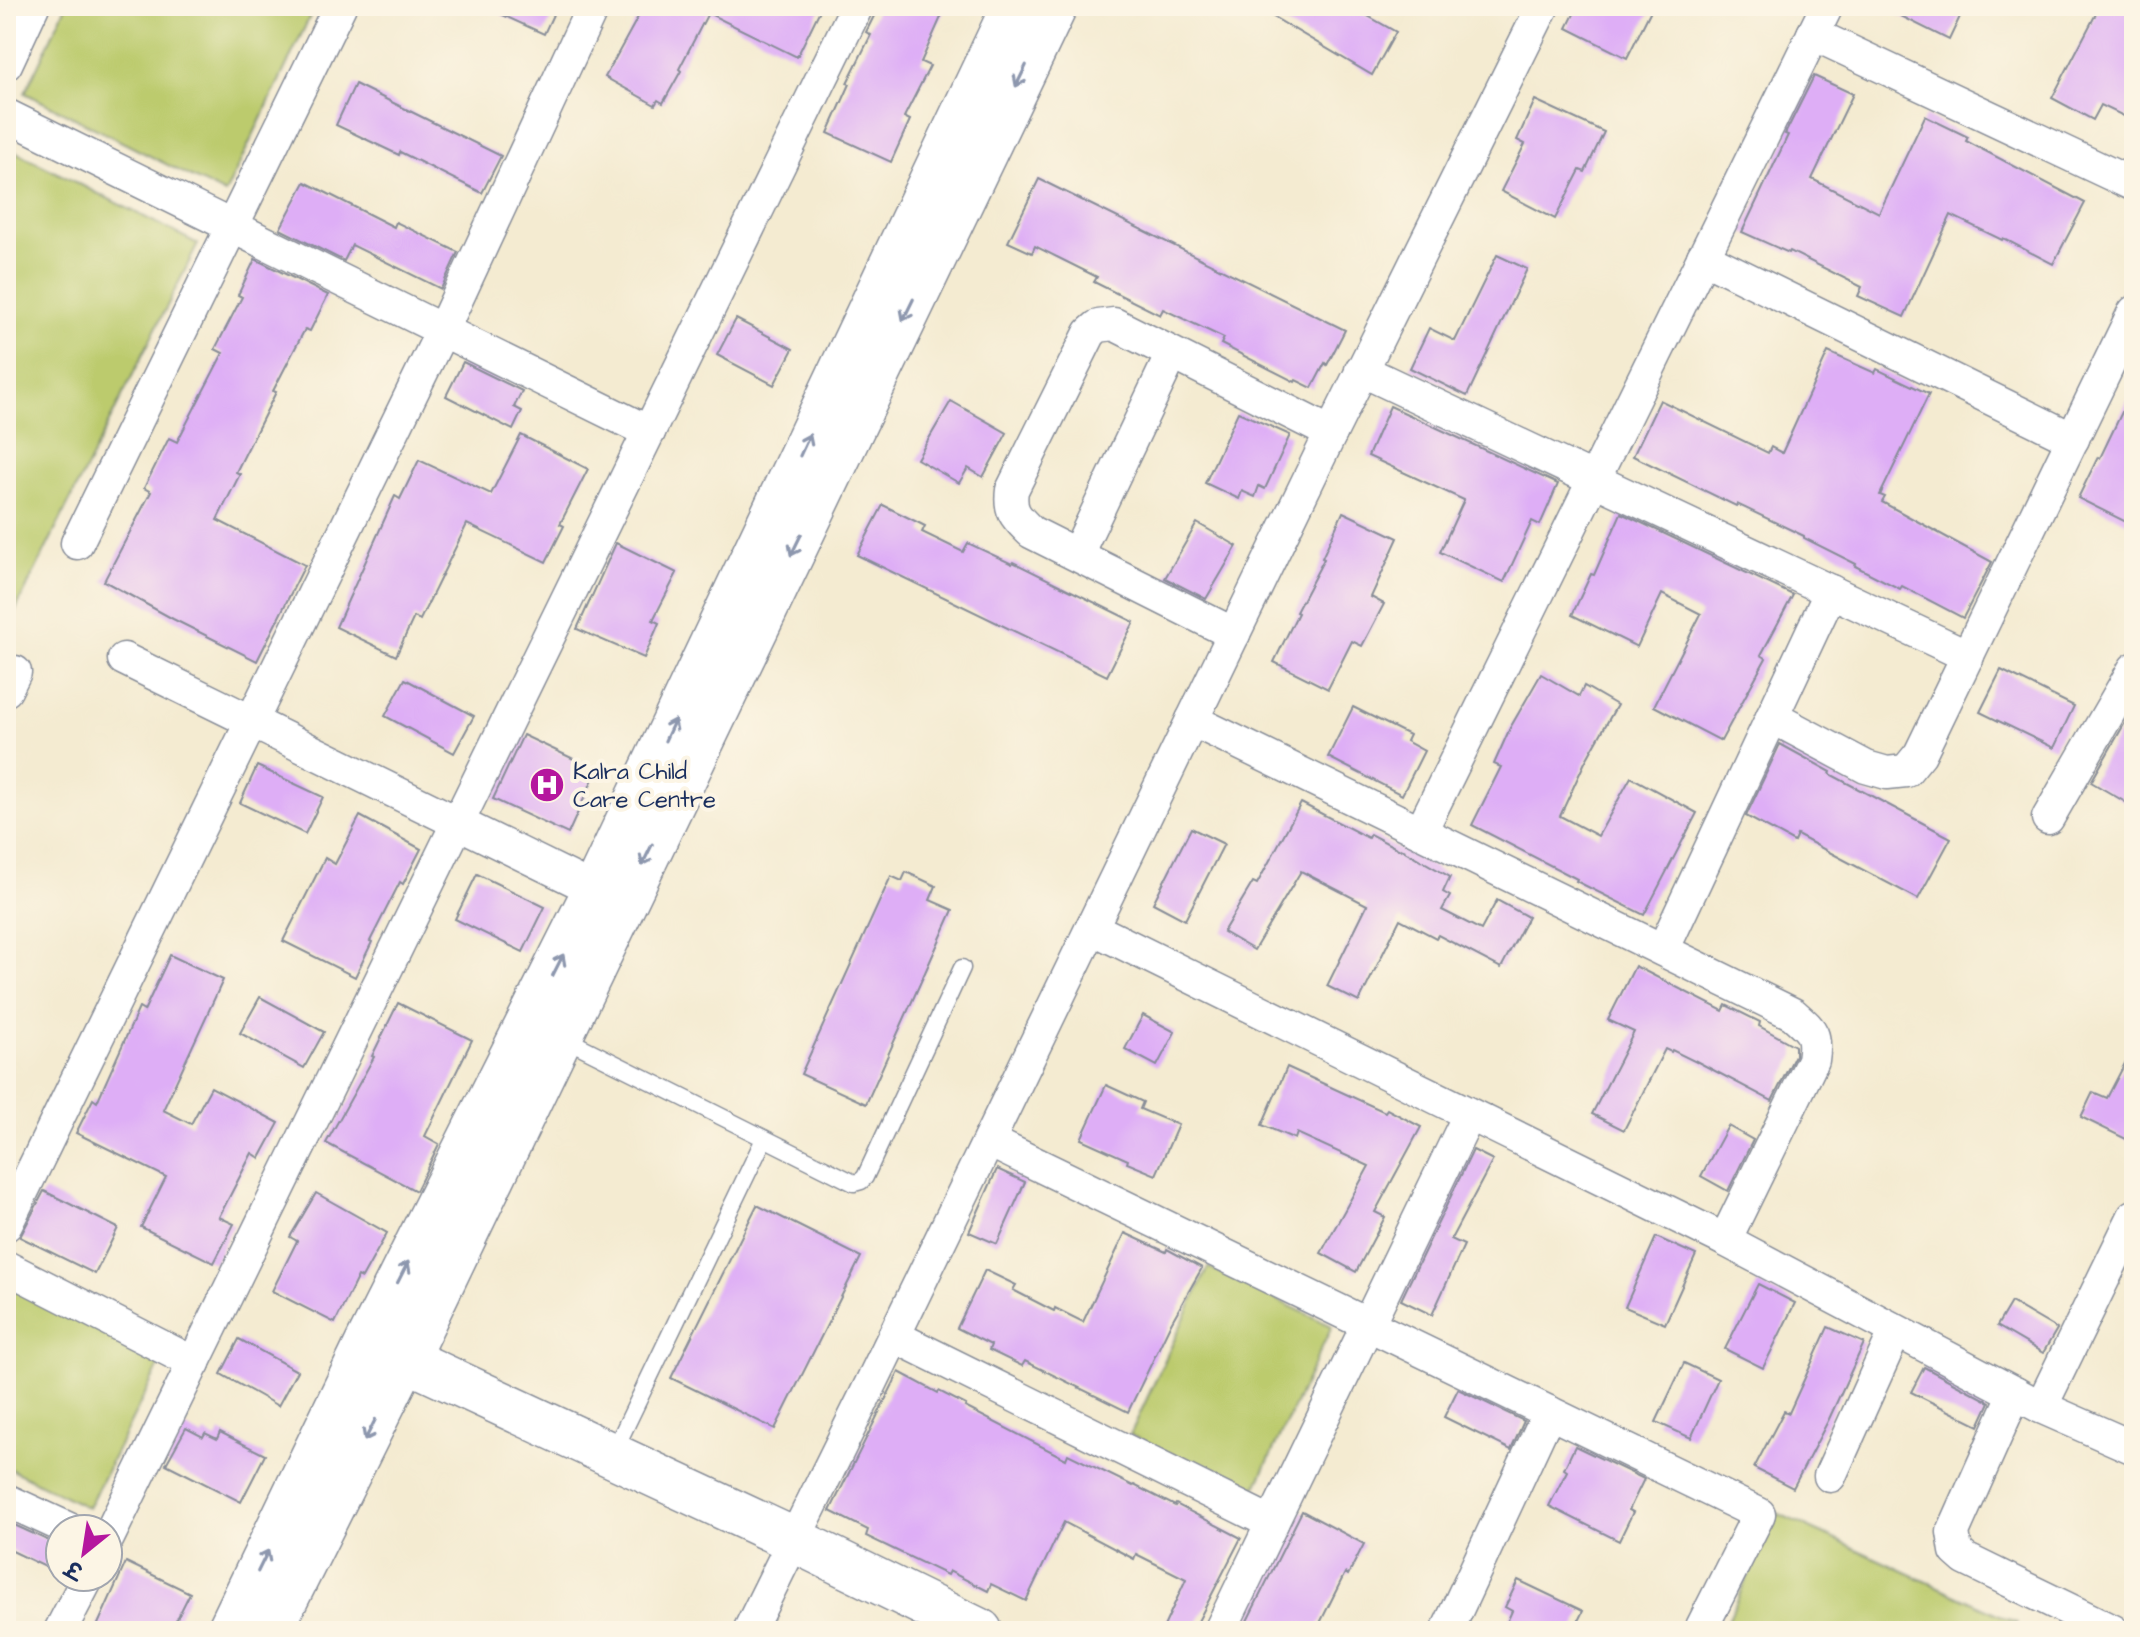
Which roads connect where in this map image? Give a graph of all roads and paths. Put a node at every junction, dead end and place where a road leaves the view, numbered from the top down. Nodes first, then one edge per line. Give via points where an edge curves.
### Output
1 (33, 6) edge
2 (340, 6) edge
3 (593, 6) edge
4 (857, 6) edge
5 (1014, 6) edge
6 (1055, 6) edge
7 (1543, 6) edge
8 (1820, 20) edge
9 (6, 64) edge
10 (6, 115) edge
11 (2134, 185) edge
12 (232, 225) junction
13 (1703, 257) junction
14 (2134, 312) edge
15 (443, 329) junction
16 (1172, 354) junction
17 (1361, 370) junction
18 (649, 432) junction
19 (1331, 433) junction
20 (2073, 439) junction
21 (1594, 479) junction
22 (77, 543) dead end
23 (1077, 554) junction
24 (1831, 591) junction
25 (1234, 634) junction
26 (1968, 656) junction
27 (124, 659) dead end
28 (2134, 669) edge
29 (1772, 717) junction
30 (1192, 720) junction
31 (251, 722) junction
32 (2048, 818) dead end
33 (458, 822) junction
34 (1421, 831) junction
35 (595, 890) junction
36 (1092, 928) junction
37 (1663, 950) junction
38 (962, 968) dead end
39 (546, 1028) junction
40 (1469, 1115) junction
41 (764, 1139) junction
42 (989, 1141) junction
43 (2134, 1216) edge
44 (6, 1225) edge
45 (1725, 1240) junction
46 (6, 1267) edge
47 (1367, 1326) junction
48 (1895, 1332) junction
49 (894, 1336) junction
50 (387, 1351) junction
51 (194, 1363) junction
52 (2028, 1400) junction
53 (1549, 1412) junction
54 (2134, 1448) edge
55 (612, 1456) junction
56 (1830, 1476) dead end
57 (6, 1500) edge
58 (120, 1513) edge
59 (44, 1517) edge
60 (1272, 1523) junction
61 (794, 1540) junction
62 (80, 1593) edge
63 (2048, 1618) edge
64 (60, 1631) edge
65 (229, 1631) edge
66 (270, 1631) edge
67 (749, 1631) edge
68 (980, 1631) edge
69 (1220, 1631) edge
70 (1447, 1631) edge
71 (1700, 1631) edge
72 (2113, 1631) edge

1 - 9 street
2 - 12 street
3 - 15 street
4 - 18 street
35 -> 5 street
6 -> 39 street
7 - 17 street
8 - 11 street
8 - 13 street
10 - 12 street
12 - 15 street
12 - 22 street
13 - 20 street
13 - 21 street
14 - 20 street
15 - 18 street
15 - 31 street
16 - 19 street
16 - 23 street
16 - 23 street via 1114,324 1098,326 1012,490 1010,505 1031,532
17 - 19 street
17 - 21 street
18 - 33 street
19 - 25 street
20 - 26 street
21 - 24 street
21 - 34 street
23 - 25 street
24 - 26 street
24 - 29 street
25 - 30 street
26 - 29 street via 1920,754 1906,771 1866,767
27 - 31 street
28 - 32 street
29 - 37 street
30 - 34 street
30 - 36 street
31 - 33 street
31 - 44 street
33 - 35 street
33 - 51 street
34 - 37 street
39 -> 35 street
36 - 40 street
36 - 42 street
37 - 45 street via 1793,1014 1816,1040 1813,1060
38 - 41 lane via 861,1181 846,1181
39 - 41 lane
39 - 50 street
40 - 45 street
40 - 47 street
41 - 55 lane
42 - 47 street
42 - 49 street
43 - 52 street
45 - 48 street
46 - 51 street
47 - 53 street
47 - 60 street
48 - 52 street
48 - 56 street
49 - 60 street
49 - 61 street
50 - 55 street
65 -> 50 street
50 -> 66 street
51 - 58 street
52 - 54 street
52 - 63 street via 1953,1532 1954,1543 1965,1559
53 - 70 street
53 - 71 street via 1759,1514
55 - 61 street
57 - 59 street
60 - 69 street
61 - 67 street
61 - 68 street
62 - 64 street
63 - 72 street

